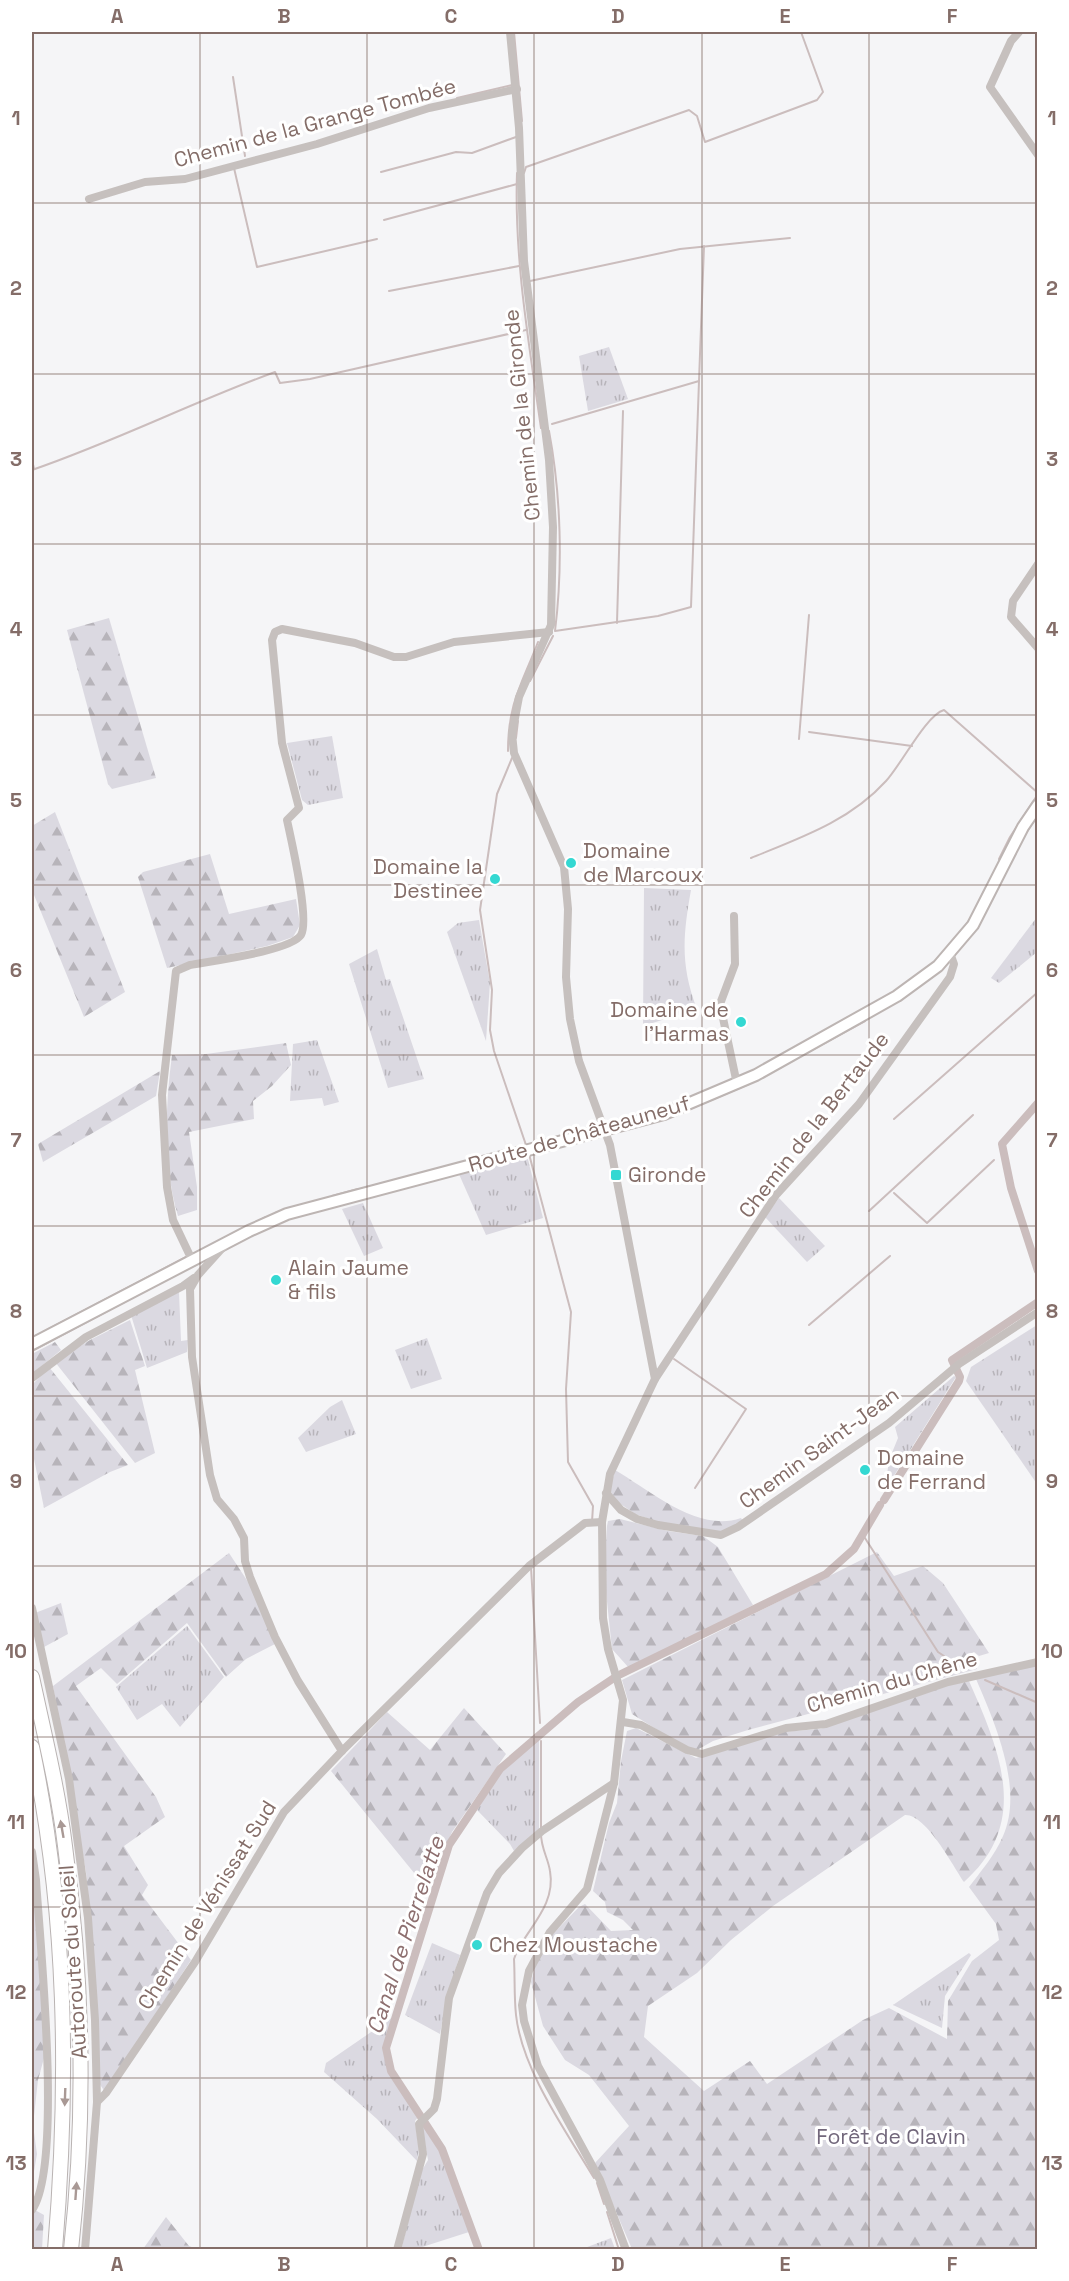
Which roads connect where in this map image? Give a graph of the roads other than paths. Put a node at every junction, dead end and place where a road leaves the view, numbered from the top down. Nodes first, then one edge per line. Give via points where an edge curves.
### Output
1 (510, 32) edge
2 (1019, 32) edge
3 (517, 89) junction
4 (1038, 155) edge
5 (89, 199) dead end
6 (1038, 564) edge
7 (549, 632) junction
8 (1038, 648) edge
9 (1038, 805) edge
10 (734, 916) dead end
11 (950, 953) junction
12 (737, 1084) junction
13 (607, 1130) junction
14 (226, 1243) junction
15 (192, 1260) junction
16 (198, 1275) junction
17 (1038, 1312) edge
18 (32, 1344) edge
19 (32, 1378) edge
20 (655, 1379) junction
21 (606, 1493) junction
22 (597, 1521) junction
23 (32, 1608) edge
24 (1038, 1662) edge
25 (32, 1677) edge
26 (623, 1722) junction
27 (32, 1747) edge
28 (342, 1751) junction
29 (614, 1783) junction
30 (32, 1852) edge
31 (97, 2102) junction
32 (32, 2210) edge
33 (55, 2250) edge
34 (71, 2250) edge
35 (85, 2250) edge
36 (397, 2250) edge
37 (626, 2250) edge

1 - 3 street, Chemin de la Gironde
2 - 4 street via 990,87
3 - 5 street, Chemin de la Grange Tombée via 429,108 185,179 145,182
3 - 7 street, Chemin de la Gironde via 524,261 549,460 553,527
6 - 8 street via 1010,608 1011,617
7 - 13 street, Chemin de la Gironde via 519,697 512,734 514,753 564,867 570,1019 579,1061
7 - 15 street via 454,642 406,657 282,629 275,632 272,640 282,743 299,808 287,820 298,876 302,934 279,947 176,971 162,1095 167,1187 173,1220
9 - 11 main road, Route de Châteauneuf via 1023,826 977,917
10 - 12 street via 735,964 720,1004
11 - 12 main road, Route de Châteauneuf via 926,977 897,996
11 - 20 street, Chemin de la Bertaude via 954,964 950,977 859,1104 776,1195
12 - 13 main road, Route de Châteauneuf via 664,1114
13 - 14 main road, Route de Châteauneuf via 329,1201 287,1214
13 - 20 street, Chemin de la Gironde
14 - 15 main road, Route de Châteauneuf
14 - 16 street
15 - 18 main road, Route de Châteauneuf
16 - 19 street via 86,1337
16 - 28 street via 190,1289 192,1357 217,1500 244,1538 245,1562 275,1637
17 - 21 street, Chemin Saint-Jean via 955,1367 889,1423 721,1535 637,1519 621,1510
20 - 21 street, Chemin de la Bertaude via 610,1474
21 - 22 street, Chemin de la Bertaude
22 - 26 street, Chemin de la Bertaude via 603,1618 624,1700
22 - 28 street, Chemin de Vénissat Sud via 529,1566
23 - 31 street via 69,1779 88,1918
24 - 26 street, Chemin du Chêne via 948,1682 826,1724 786,1728 702,1754 641,1725
34 -> 25 highway, Autoroute du Soleil via 81,2121 77,1967 65,1845
26 - 29 street, Chemin de la Bertaude
27 -> 33 highway, Autoroute du Soleil via 50,1849 64,2006 63,2154
28 - 31 street, Chemin de Vénissat Sud via 284,1812 195,1962
29 - 36 street via 529,1842 499,1873 487,1893 449,1998 437,2099 430,2114 419,2124 423,2154
29 - 37 street, Chemin de la Bertaude via 591,1878 582,1897 550,1932 529,1971 522,2005 538,2066 600,2181
30 - 32 street via 47,2091 42,2189
31 - 35 street

